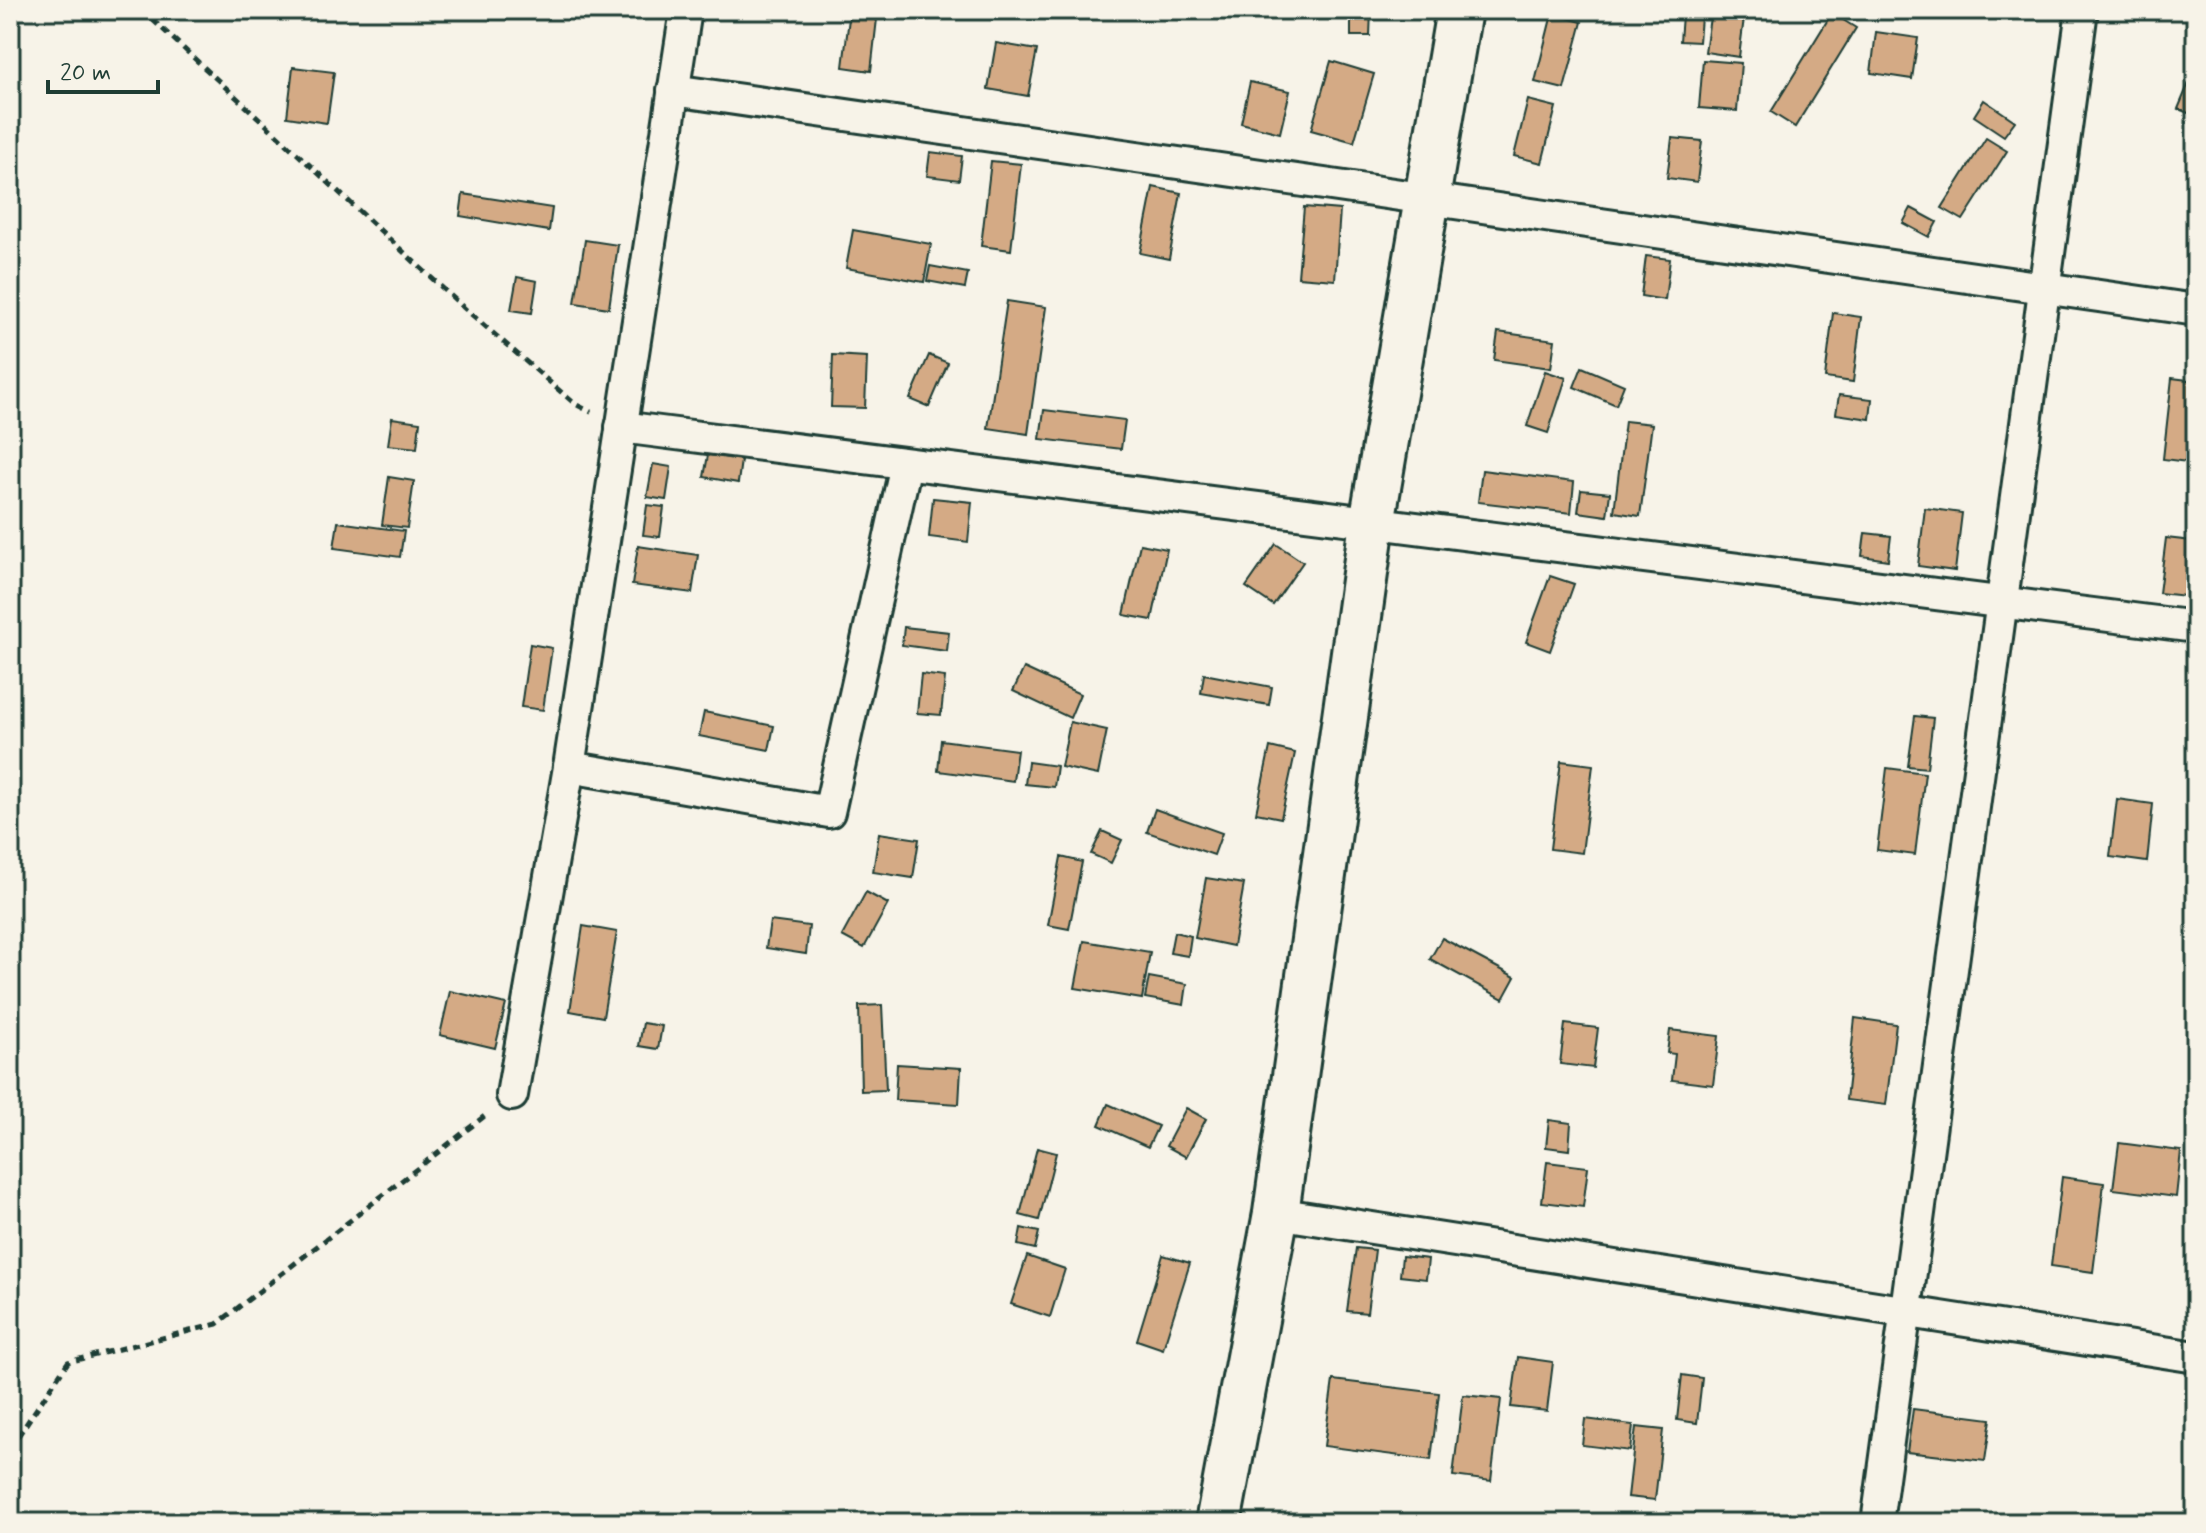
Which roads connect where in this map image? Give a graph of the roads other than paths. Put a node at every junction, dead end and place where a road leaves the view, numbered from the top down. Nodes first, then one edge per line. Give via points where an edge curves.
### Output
1 (686, 10) edge
2 (1459, 10) edge
3 (2082, 10) edge
4 (673, 90) junction
5 (1427, 199) junction
6 (2043, 288) junction
7 (2196, 310) edge
8 (621, 427) junction
9 (906, 464) junction
10 (1372, 523) junction
11 (2001, 602) junction
12 (2196, 627) edge
13 (569, 767) junction
14 (512, 1095) road end
15 (1276, 1213) junction
16 (1905, 1312) junction
17 (2196, 1357) edge
18 (1218, 1523) edge
19 (1877, 1523) edge

1 - 4 street
2 - 5 main road
3 - 6 street
4 - 5 street
4 - 8 street
5 - 6 street
5 - 10 main road
6 - 7 street
6 - 11 street
8 - 9 street
8 - 13 street
9 - 10 street
9 - 13 street via 829,812
10 - 11 street
10 - 15 main road
11 - 12 street
11 - 16 street
13 - 14 street
15 - 16 street
15 - 18 main road
16 - 17 street
16 - 19 street

